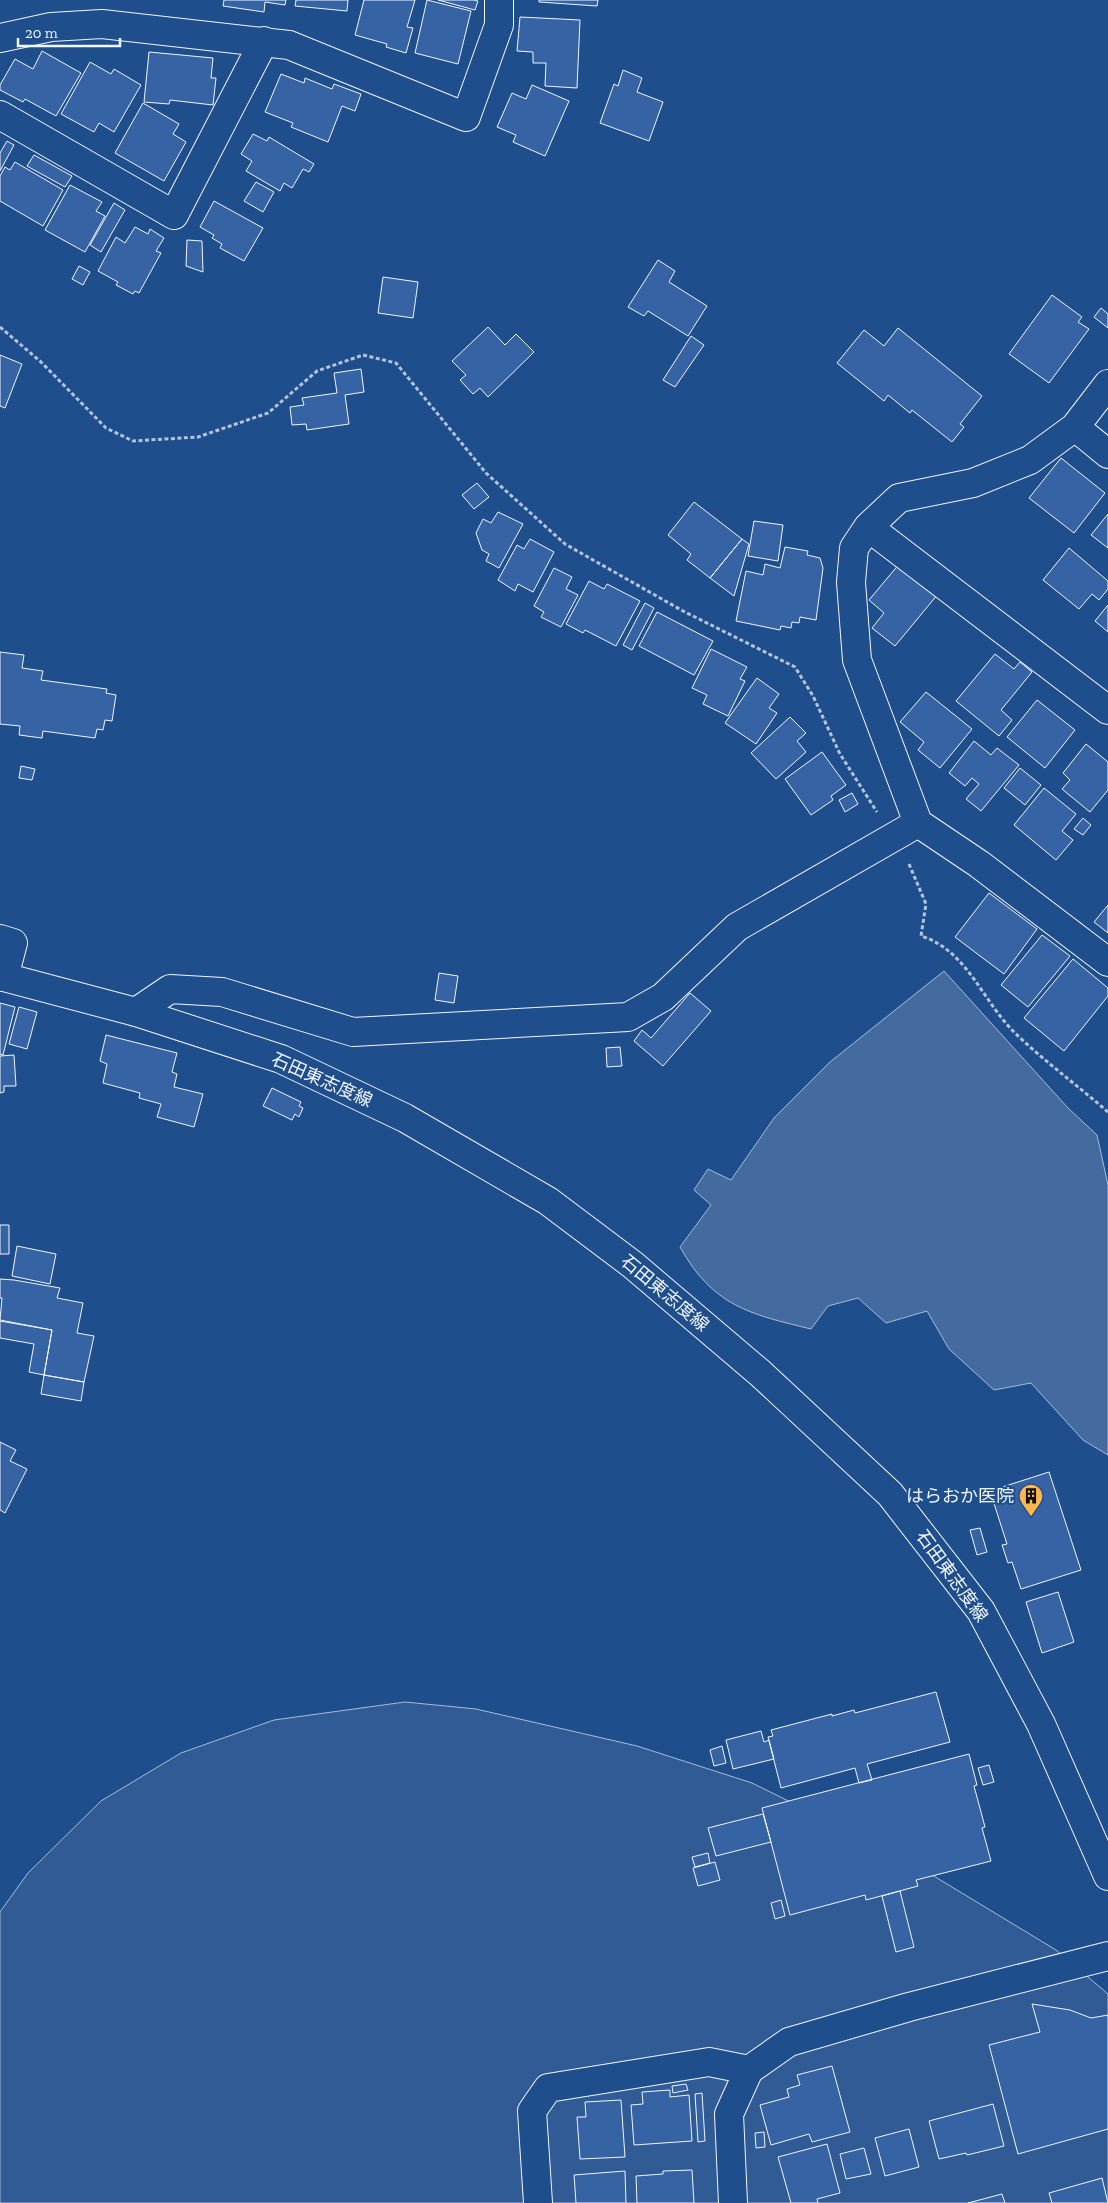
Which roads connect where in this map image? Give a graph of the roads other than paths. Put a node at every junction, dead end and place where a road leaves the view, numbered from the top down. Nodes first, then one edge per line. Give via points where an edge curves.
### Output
1 (499, 0) edge
2 (0, 38) edge
3 (264, 41) junction
4 (0, 115) edge
5 (1108, 384) edge
6 (1075, 427) junction
7 (1108, 454) edge
8 (868, 527) junction
9 (1108, 710) edge
10 (918, 823) junction
11 (0, 939) edge
12 (1108, 962) edge
13 (2, 976) edge
14 (136, 1012) junction
15 (1108, 1876) edge
16 (1108, 1956) edge
17 (749, 2070) junction
18 (538, 2203) edge
19 (733, 2203) edge

1 - 3 street via 500,25 466,117 290,45
2 - 3 street via 51,27 102,24
3 - 4 street via 174,215
5 - 6 street
6 - 7 street
6 - 8 street via 1030,460 973,483 899,498
8 - 9 street
8 - 10 street via 854,548 850,582 856,660
10 - 12 street via 979,864
10 - 14 street via 737,927 663,997 628,1017 353,1032 222,992 170,990
11 - 13 street via 13,943
13 - 14 street, 石田東志度線
14 - 15 street, 石田東志度線 via 281,1059 405,1118 548,1201 633,1265 760,1373 890,1494 981,1611 1041,1724
16 - 17 street via 909,2007 789,2042
17 - 18 street via 709,2062 548,2088 532,2111
17 - 19 street via 729,2114

